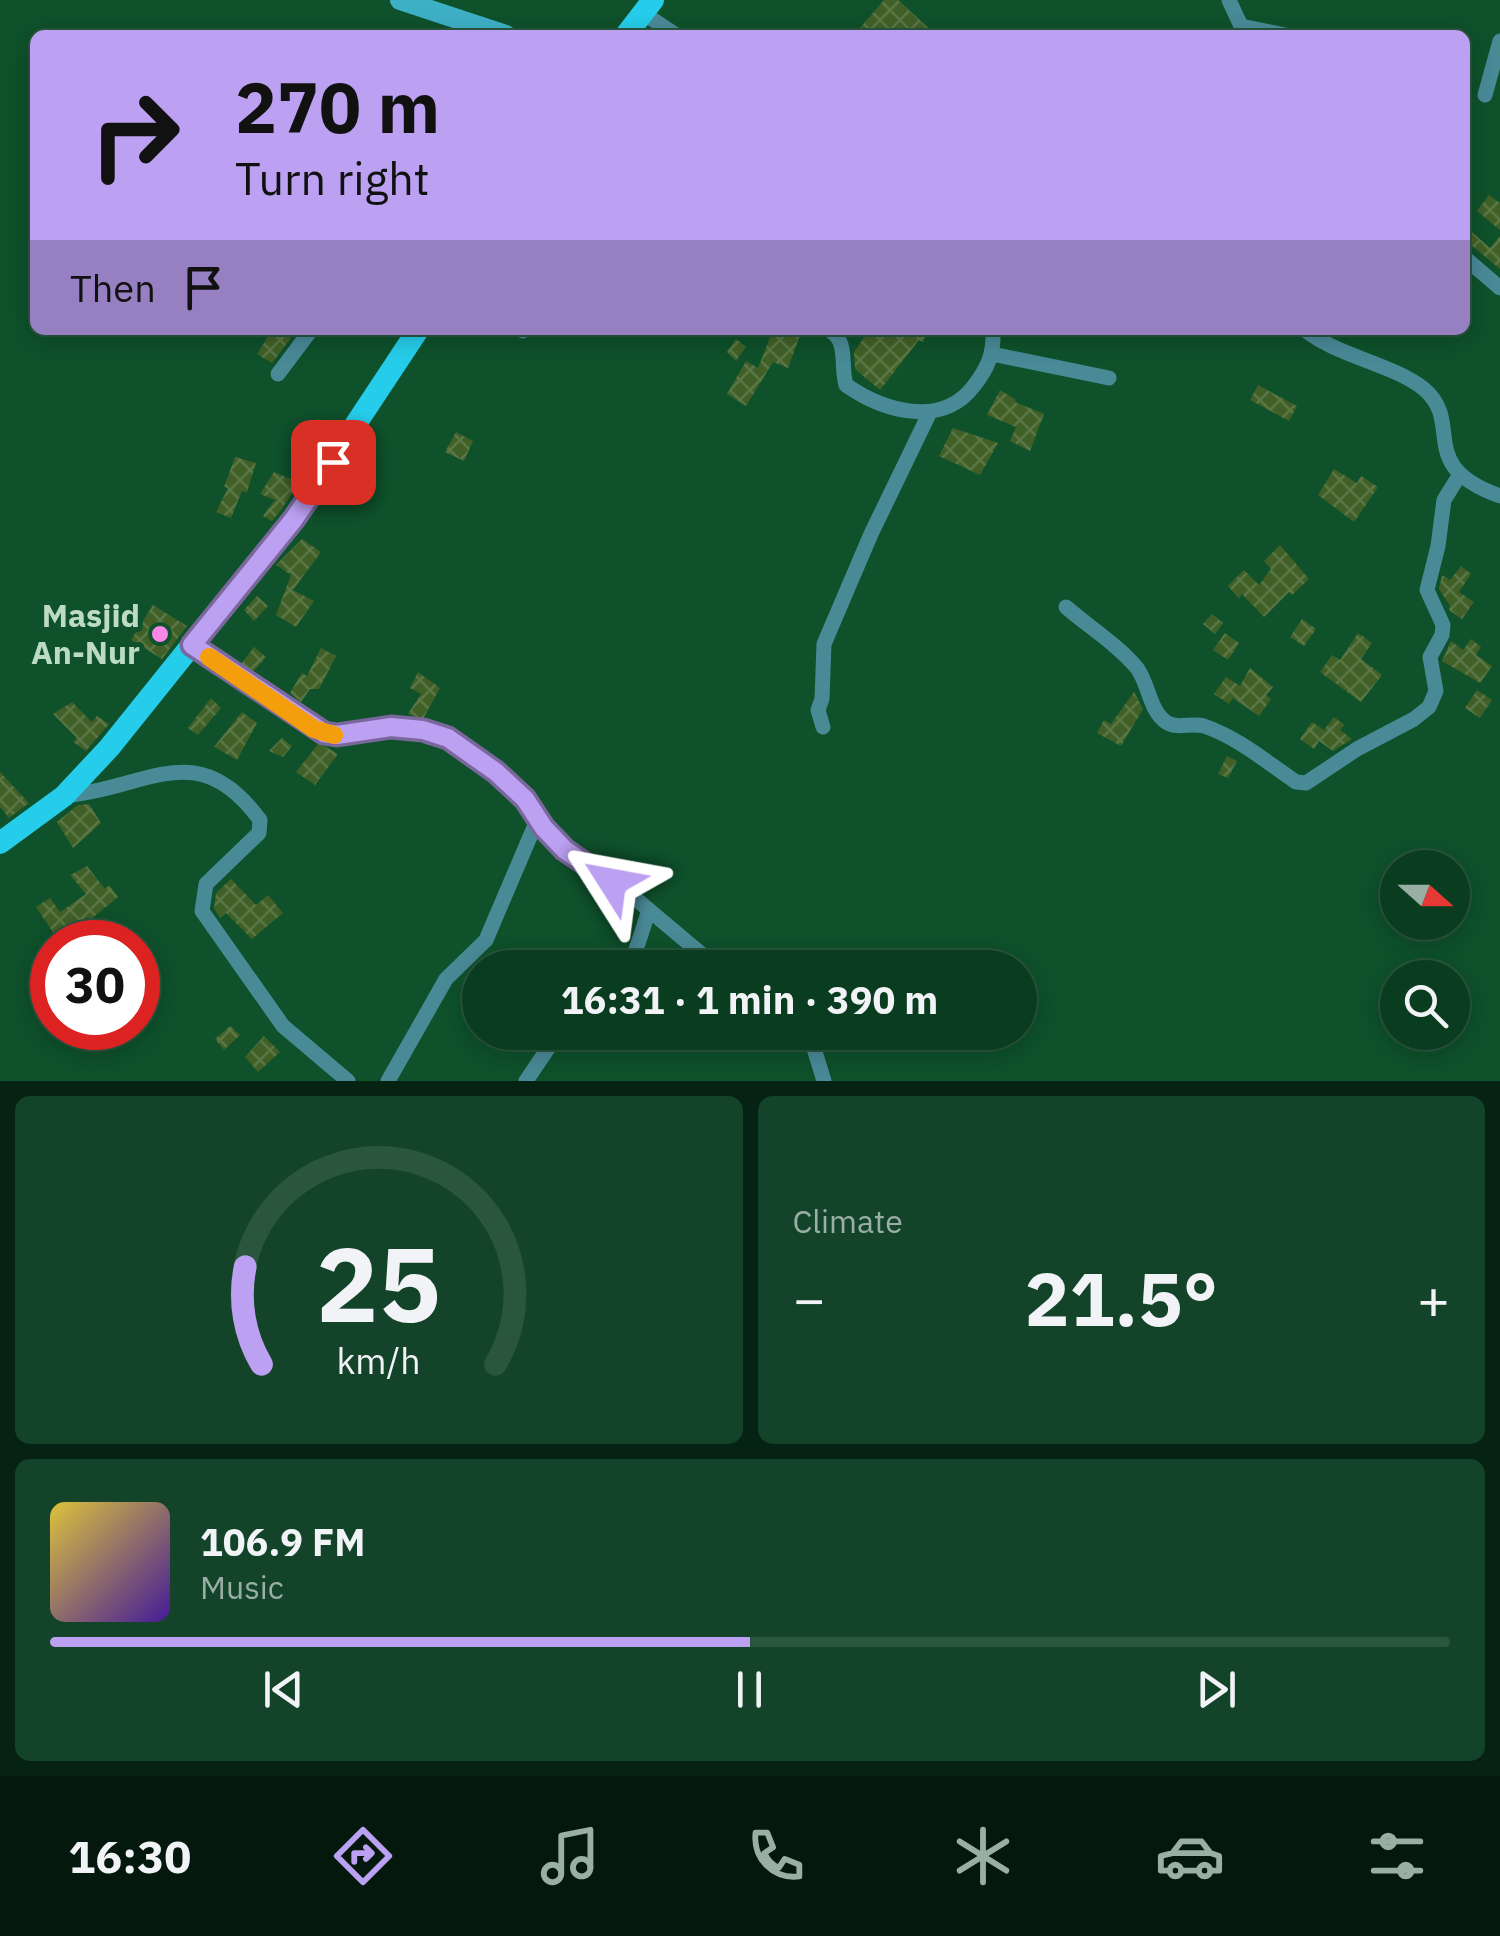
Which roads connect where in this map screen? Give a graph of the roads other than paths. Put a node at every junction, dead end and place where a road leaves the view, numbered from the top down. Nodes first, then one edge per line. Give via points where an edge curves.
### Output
1 (400, 0) edge
2 (1229, 0) edge
3 (648, 6) edge
4 (491, 30) edge
5 (630, 30) edge
6 (671, 30) edge
7 (1260, 30) edge
8 (1500, 41) edge
9 (1485, 95) dead end
10 (1470, 262) edge
11 (1500, 288) edge
12 (307, 335) edge
13 (415, 335) edge
14 (836, 335) edge
15 (993, 335) edge
16 (1314, 335) edge
17 (992, 354) junction
18 (278, 374) dead end
19 (1109, 378) dead end
20 (930, 412) junction
21 (1459, 476) junction
22 (1500, 496) edge
23 (1066, 607) dead end
24 (192, 645) junction
25 (823, 727) dead end
26 (64, 796) junction
27 (538, 818) junction
28 (0, 843) edge
29 (649, 910) junction
30 (636, 950) edge
31 (697, 950) edge
32 (547, 1050) edge
33 (815, 1050) edge
34 (346, 1080) edge
35 (388, 1081) edge
36 (526, 1081) edge
37 (824, 1081) edge

1 - 4 street
2 - 7 street via 1241,26
3 - 5 main road
3 - 6 street
8 - 9 street
10 - 11 street
12 - 18 street
13 - 24 main road via 307,501
14 - 20 street via 846,385 887,406
15 - 17 street
16 - 21 street via 1426,391
17 - 19 street
17 - 20 street via 966,396
20 - 25 street via 828,632 818,710
21 - 22 street
21 - 23 street via 1444,500 1427,590 1443,624 1430,657 1434,698 1414,719 1306,783 1204,726 1167,722 1131,661
24 - 26 main road
24 - 27 street via 324,733 391,727 448,738 496,772
26 - 28 main road
26 - 34 street via 188,771 210,774 243,800 260,820 259,833 206,884 202,911 282,1026
27 - 29 street via 565,850
27 - 35 street via 486,940 446,979
29 - 30 street
29 - 31 street
32 - 36 street
33 - 37 street

